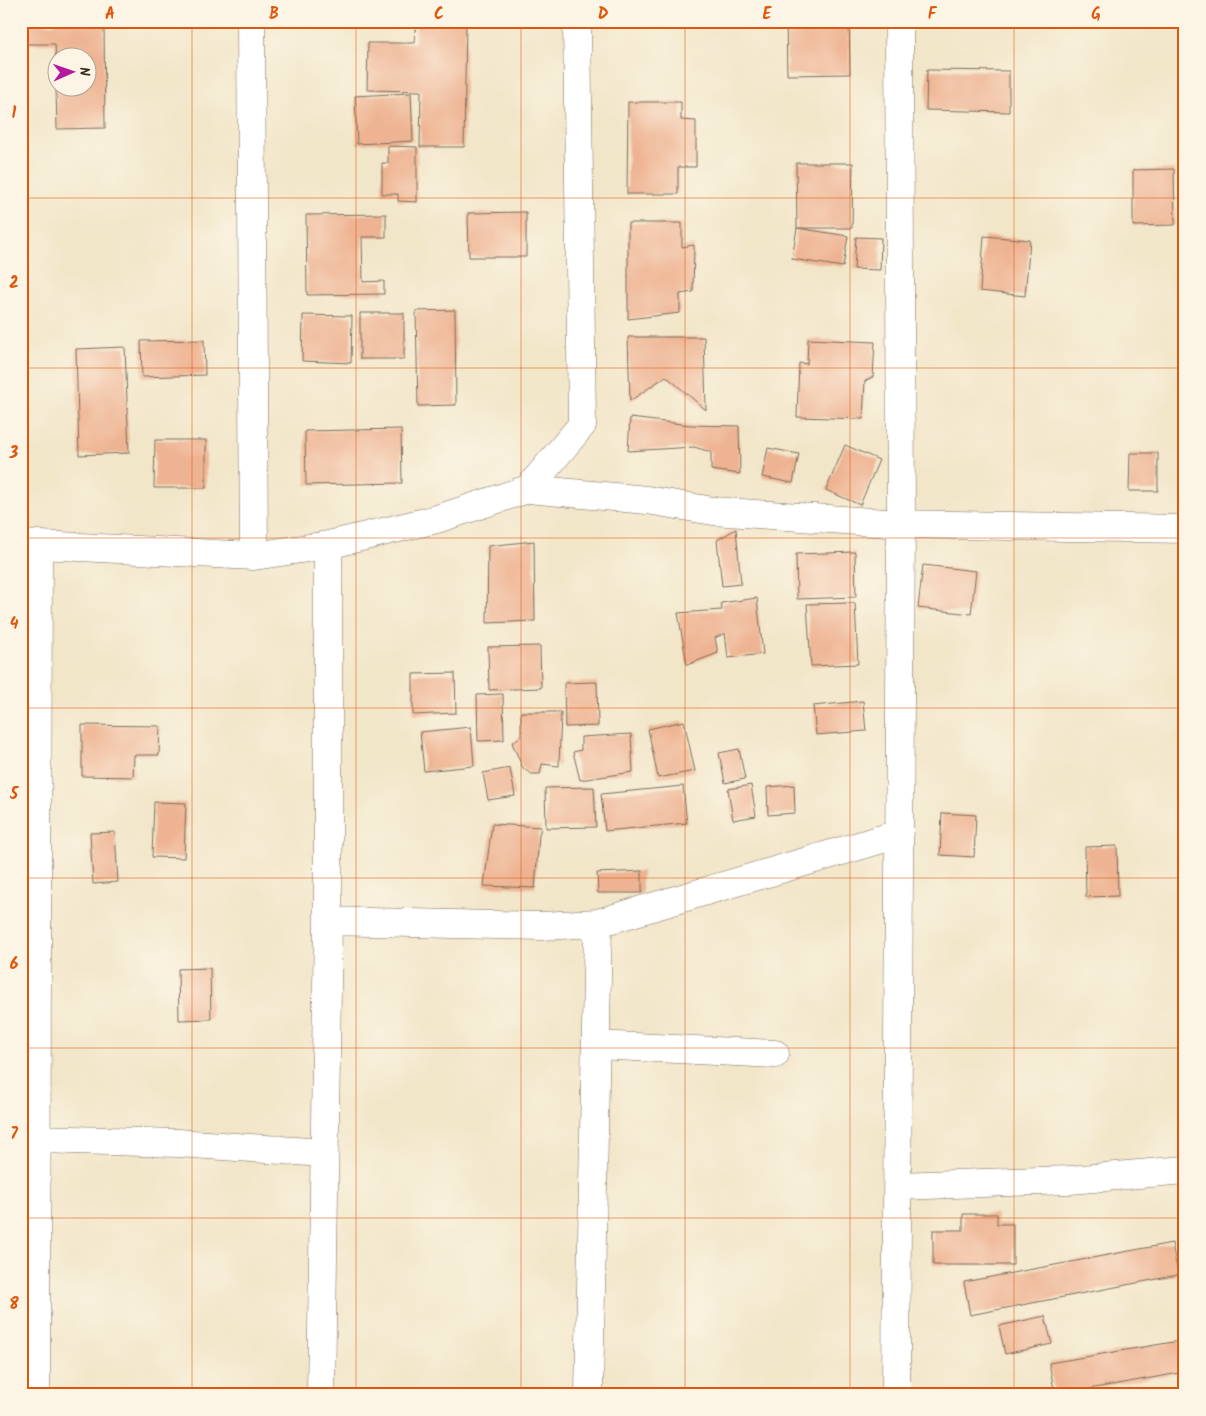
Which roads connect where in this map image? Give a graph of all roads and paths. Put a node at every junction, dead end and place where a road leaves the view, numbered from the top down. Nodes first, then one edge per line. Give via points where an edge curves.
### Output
1 (251, 21) edge
2 (577, 21) edge
3 (899, 21) edge
4 (528, 489) junction
5 (901, 524) junction
6 (1185, 529) edge
7 (30, 544) edge
8 (328, 545) junction
9 (254, 556) junction
10 (899, 834) junction
11 (328, 921) junction
12 (598, 923) junction
13 (596, 1045) junction
14 (775, 1054) dead end
15 (38, 1139) junction
16 (324, 1154) junction
17 (1185, 1170) edge
18 (898, 1186) junction
19 (36, 1395) edge
20 (321, 1395) edge
21 (589, 1395) edge
22 (896, 1395) edge

1 - 9 street
2 - 4 street via 582,424
3 - 5 street
4 - 5 street via 647,500 713,511
4 - 8 street via 438,519
5 - 6 street
5 - 10 street
7 - 9 street
7 - 15 street
8 - 9 street
8 - 11 street
10 - 12 street
10 - 18 street
11 - 12 street via 541,926
11 - 16 street
12 - 13 street
13 - 14 street
13 - 21 street
15 - 16 street via 178,1143
15 - 19 street
16 - 20 street
17 - 18 street via 1070,1180
18 - 22 street

